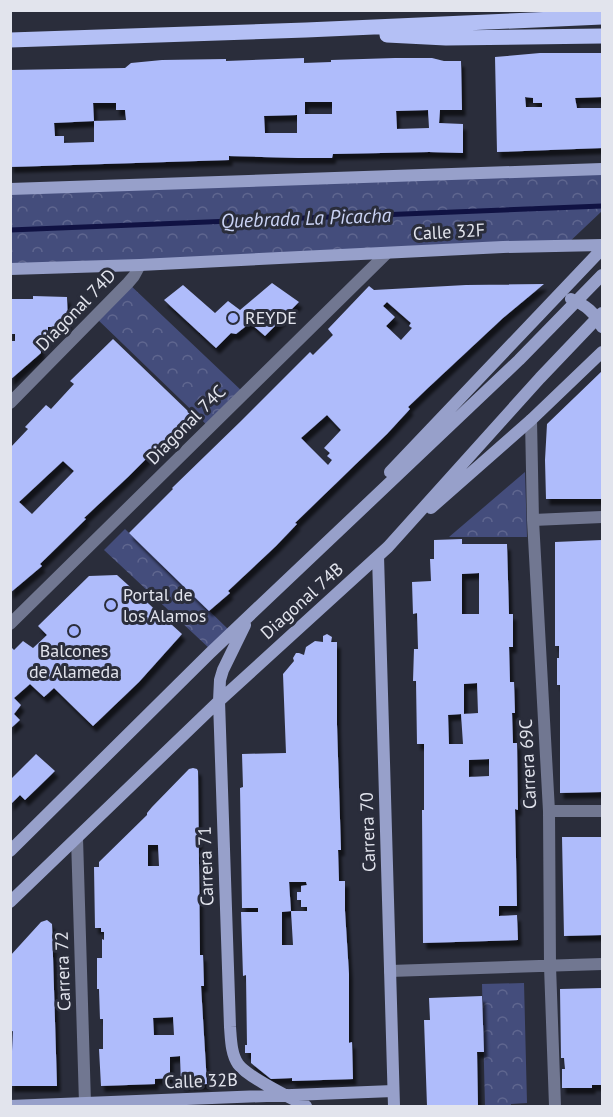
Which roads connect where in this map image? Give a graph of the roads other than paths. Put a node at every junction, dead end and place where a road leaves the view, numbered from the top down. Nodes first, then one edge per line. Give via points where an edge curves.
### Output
1 (603, 17) edge
2 (306, 30) junction
3 (603, 36) edge
4 (10, 40) edge
5 (603, 169) edge
6 (10, 189) edge
7 (603, 247) edge
8 (387, 253) junction
9 (140, 265) junction
10 (10, 269) edge
11 (603, 275) edge
12 (558, 296) junction
13 (603, 313) edge
14 (603, 327) edge
15 (603, 352) edge
16 (10, 403) edge
17 (531, 420) junction
18 (603, 517) edge
19 (533, 520) junction
20 (387, 547) junction
21 (378, 556) junction
22 (305, 563) junction
23 (249, 616) junction
24 (10, 624) edge
25 (219, 701) junction
26 (549, 811) junction
27 (603, 811) edge
28 (77, 838) junction
29 (10, 851) edge
30 (10, 902) edge
31 (603, 964) edge
32 (550, 966) junction
33 (390, 971) junction
34 (393, 1091) junction
35 (284, 1095) junction
36 (85, 1103) junction
37 (10, 1106) edge
38 (306, 1107) edge
39 (394, 1107) edge
40 (555, 1107) edge

1 - 2 main road
2 - 3 main road via 446,38
2 - 4 main road
5 - 6 main road
7 - 8 main road, Calle 32F
7 - 12 main road
8 - 9 main road, Calle 32F
8 - 24 street, Diagonal 74C
9 - 10 main road, Calle 32F
9 - 16 street, Diagonal 74D via 128,283
11 - 22 main road, Diagonal 74B
12 - 14 main road via 573,299 593,311
12 - 22 main road
13 - 20 main road, Diagonal 74B
15 - 17 main road
17 - 19 street, Carrera 69C
17 - 20 main road
18 - 19 street
19 - 26 street, Carrera 69C
20 - 21 main road, Diagonal 74B
21 - 25 main road, Diagonal 74B
21 - 33 main road, Carrera 70
22 - 23 main road, Diagonal 74B
23 - 25 main road, Carrera 71 via 223,670
23 - 29 main road, Diagonal 74B
25 - 28 main road, Diagonal 74B
25 - 35 main road, Carrera 71 via 232,1048 238,1064
26 - 27 street
26 - 32 street, Carrera 69C
28 - 30 main road, Diagonal 74B
28 - 36 street, Carrera 72
31 - 32 street
32 - 33 street
32 - 40 street, Carrera 69C
33 - 34 main road, Carrera 70
34 - 35 main road, Calle 32B
34 - 39 main road, Carrera 70
35 - 36 main road, Calle 32B
35 - 38 main road, Carrera 71
36 - 37 main road, Calle 32B

